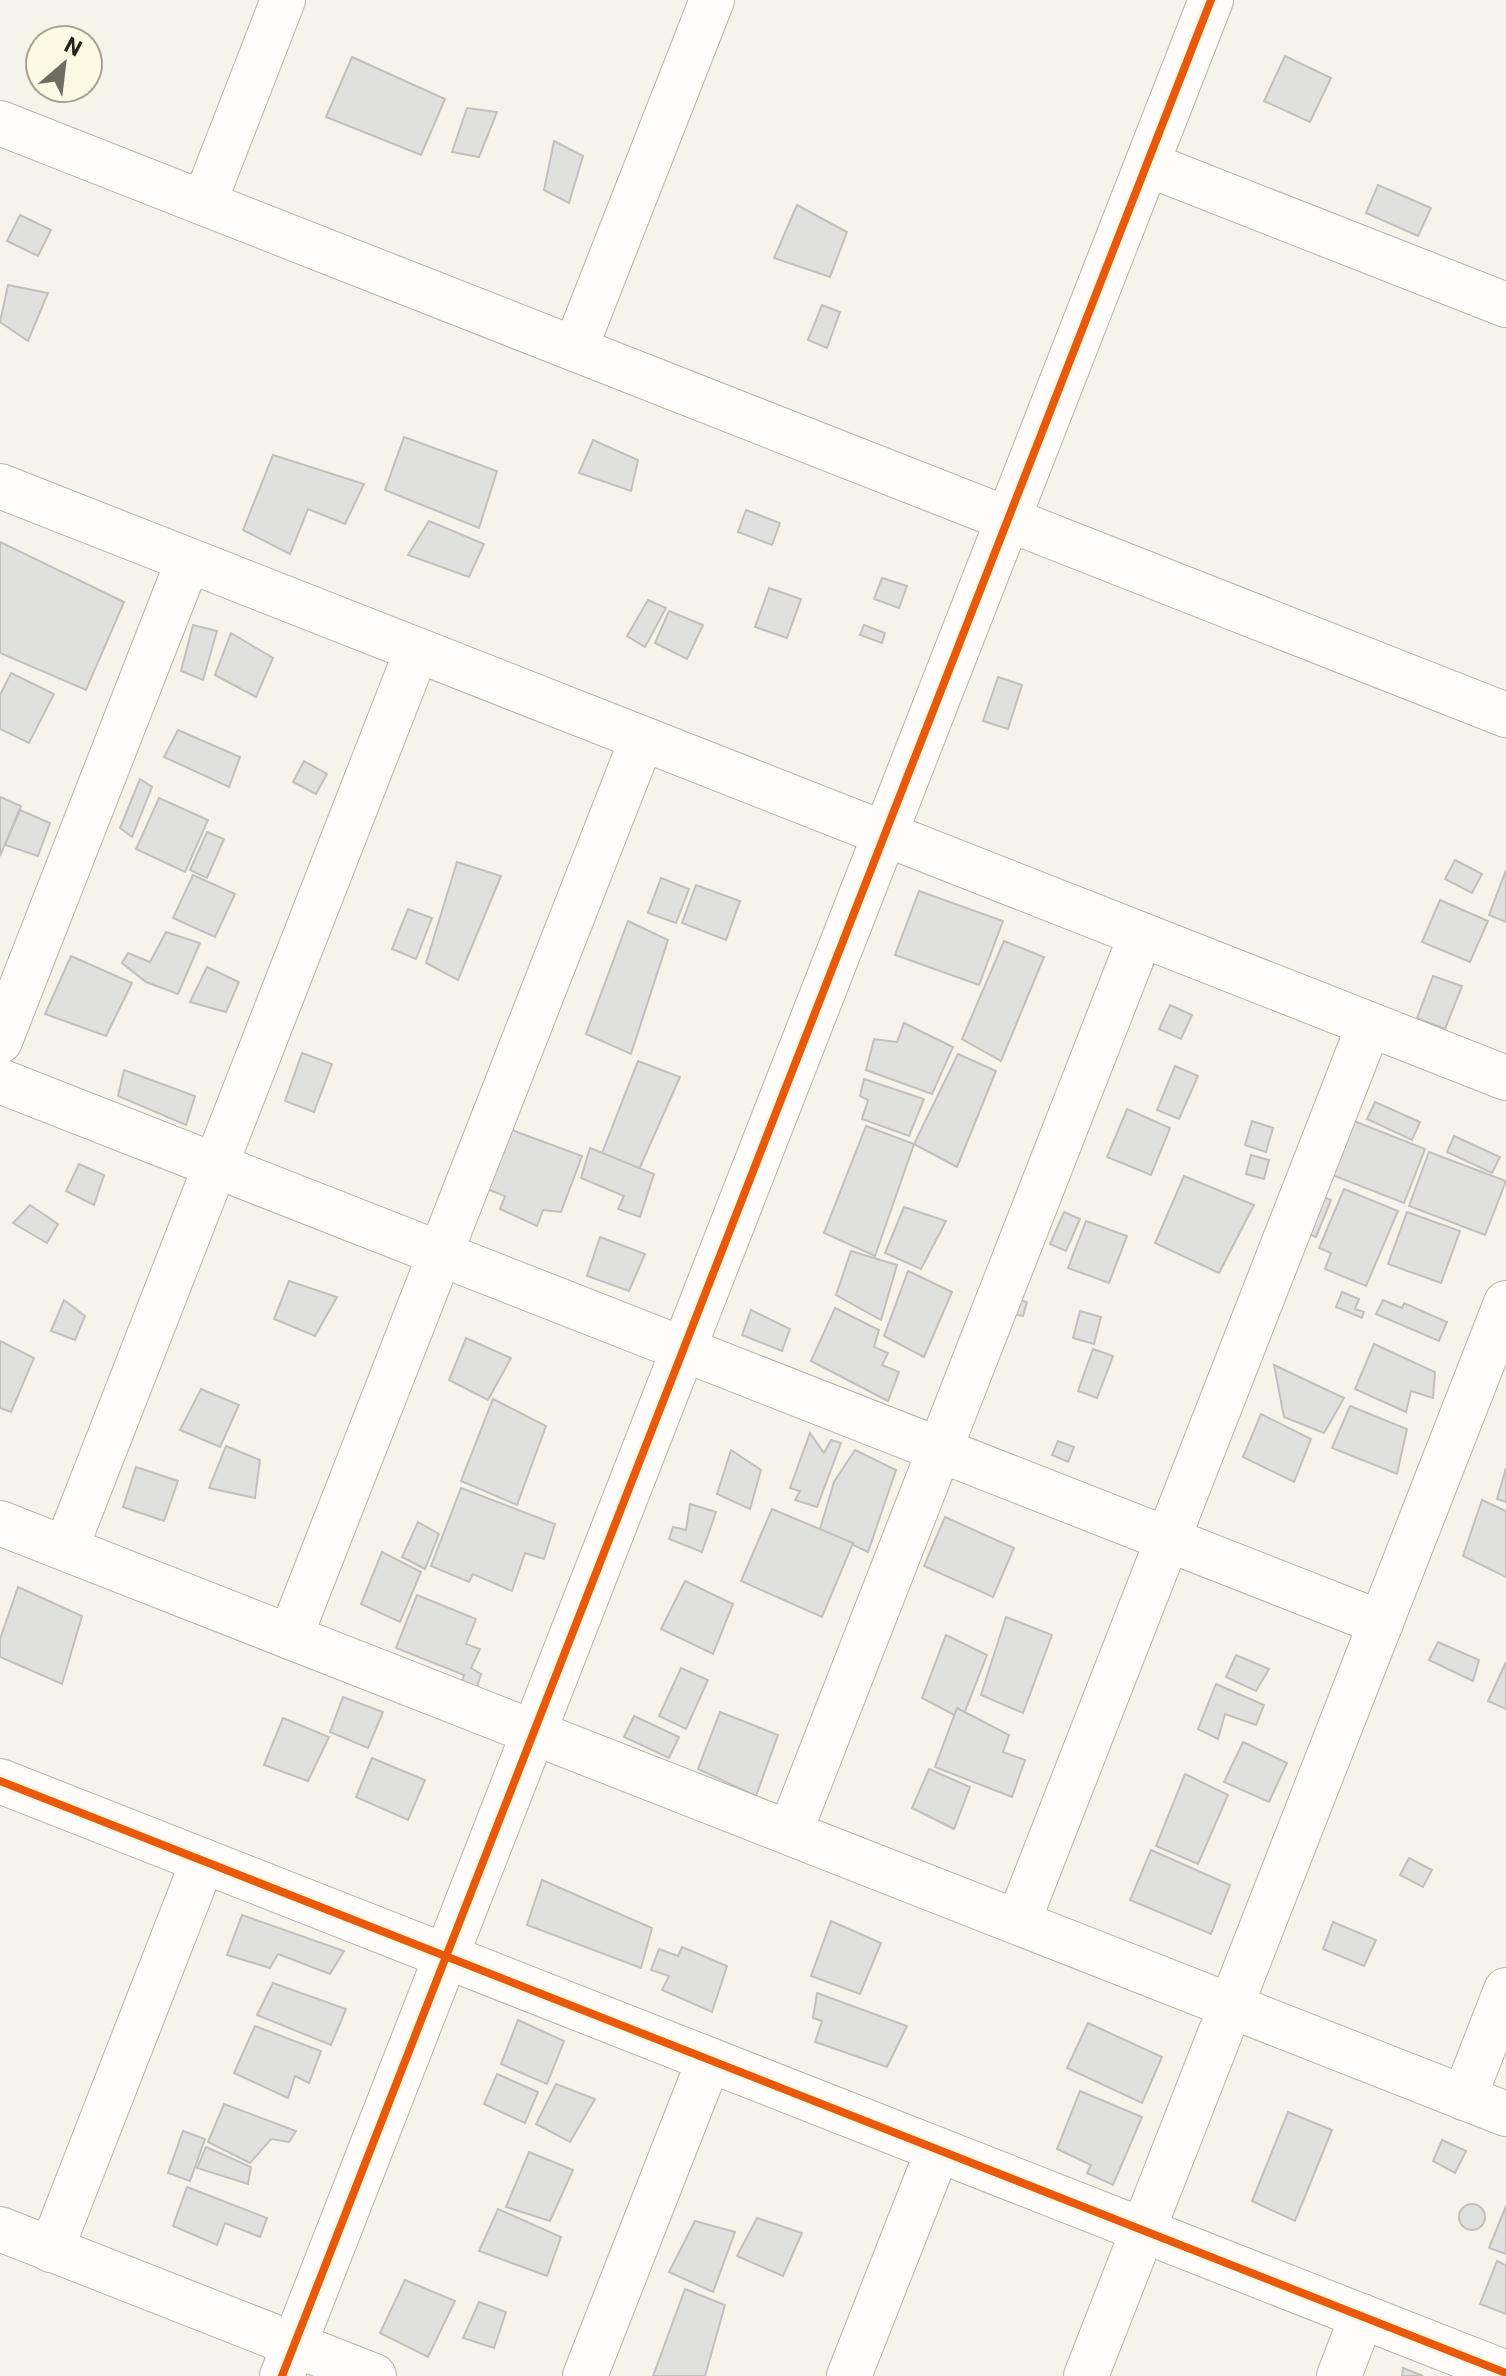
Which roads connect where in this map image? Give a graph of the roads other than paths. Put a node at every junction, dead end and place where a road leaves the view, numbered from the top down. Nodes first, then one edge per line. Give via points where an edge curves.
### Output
1 (283, 0) edge
2 (712, 0) edge
3 (1211, 0) edge
4 (0, 123) edge
5 (1147, 164) junction
6 (204, 203) junction
7 (1506, 305) edge
8 (575, 349) junction
9 (0, 486) edge
10 (1008, 519) junction
11 (188, 561) junction
12 (417, 650) junction
13 (1506, 715) edge
14 (642, 739) junction
15 (885, 834) junction
16 (1141, 935) junction
17 (1369, 1025) junction
18 (0, 1041) edge
19 (1506, 1078) edge
20 (0, 1081) edge
21 (216, 1166) junction
22 (440, 1253) junction
23 (1506, 1303) edge
24 (684, 1349) junction
25 (940, 1450) junction
26 (0, 1523) edge
27 (1168, 1539) junction
28 (66, 1548) junction
29 (1381, 1623) junction
30 (290, 1637) junction
31 (533, 1732) junction
32 (0, 1781) edge
33 (790, 1832) junction
34 (203, 1861) junction
35 (1018, 1922) junction
36 (446, 1956) junction
37 (1506, 1990) edge
38 (1231, 2006) junction
39 (709, 2060) junction
40 (1464, 2098) junction
41 (1506, 2114) edge
42 (938, 2150) junction
43 (0, 2229) edge
44 (1143, 2230) junction
45 (51, 2250) junction
46 (1362, 2316) junction
47 (288, 2360) edge
48 (1506, 2373) edge
49 (374, 2376) edge
50 (585, 2376) edge
51 (849, 2376) edge
52 (1086, 2376) edge
53 (1339, 2376) edge

1 - 6 street
2 - 8 street
3 - 5 street
4 - 6 street
5 - 7 street
5 - 10 street
6 - 8 street
8 - 10 street
9 - 11 street
10 - 13 street
10 - 15 street
11 - 12 street
11 - 18 street
12 - 14 street
12 - 21 street
14 - 15 street
14 - 22 street
15 - 16 street
15 - 24 street
16 - 17 street
16 - 25 street
17 - 19 street
17 - 27 street
20 - 21 street
21 - 22 street
21 - 28 street
22 - 24 street
22 - 30 street
23 - 29 street
24 - 25 street
24 - 31 street
25 - 27 street
25 - 33 street
26 - 28 street
27 - 29 street
27 - 35 street
28 - 30 street
29 - 38 street
30 - 31 street
31 - 33 street
31 - 36 street
32 - 34 street
33 - 35 street
34 - 36 street
34 - 45 street
35 - 38 street
36 - 39 street
36 - 47 street
37 - 40 street
38 - 40 street
38 - 44 street
39 - 42 street
39 - 50 street
40 - 41 street
42 - 44 street
42 - 51 street
43 - 45 street
44 - 46 street
44 - 52 street
45 - 47 street
46 - 48 street
46 - 53 street
47 - 49 street

